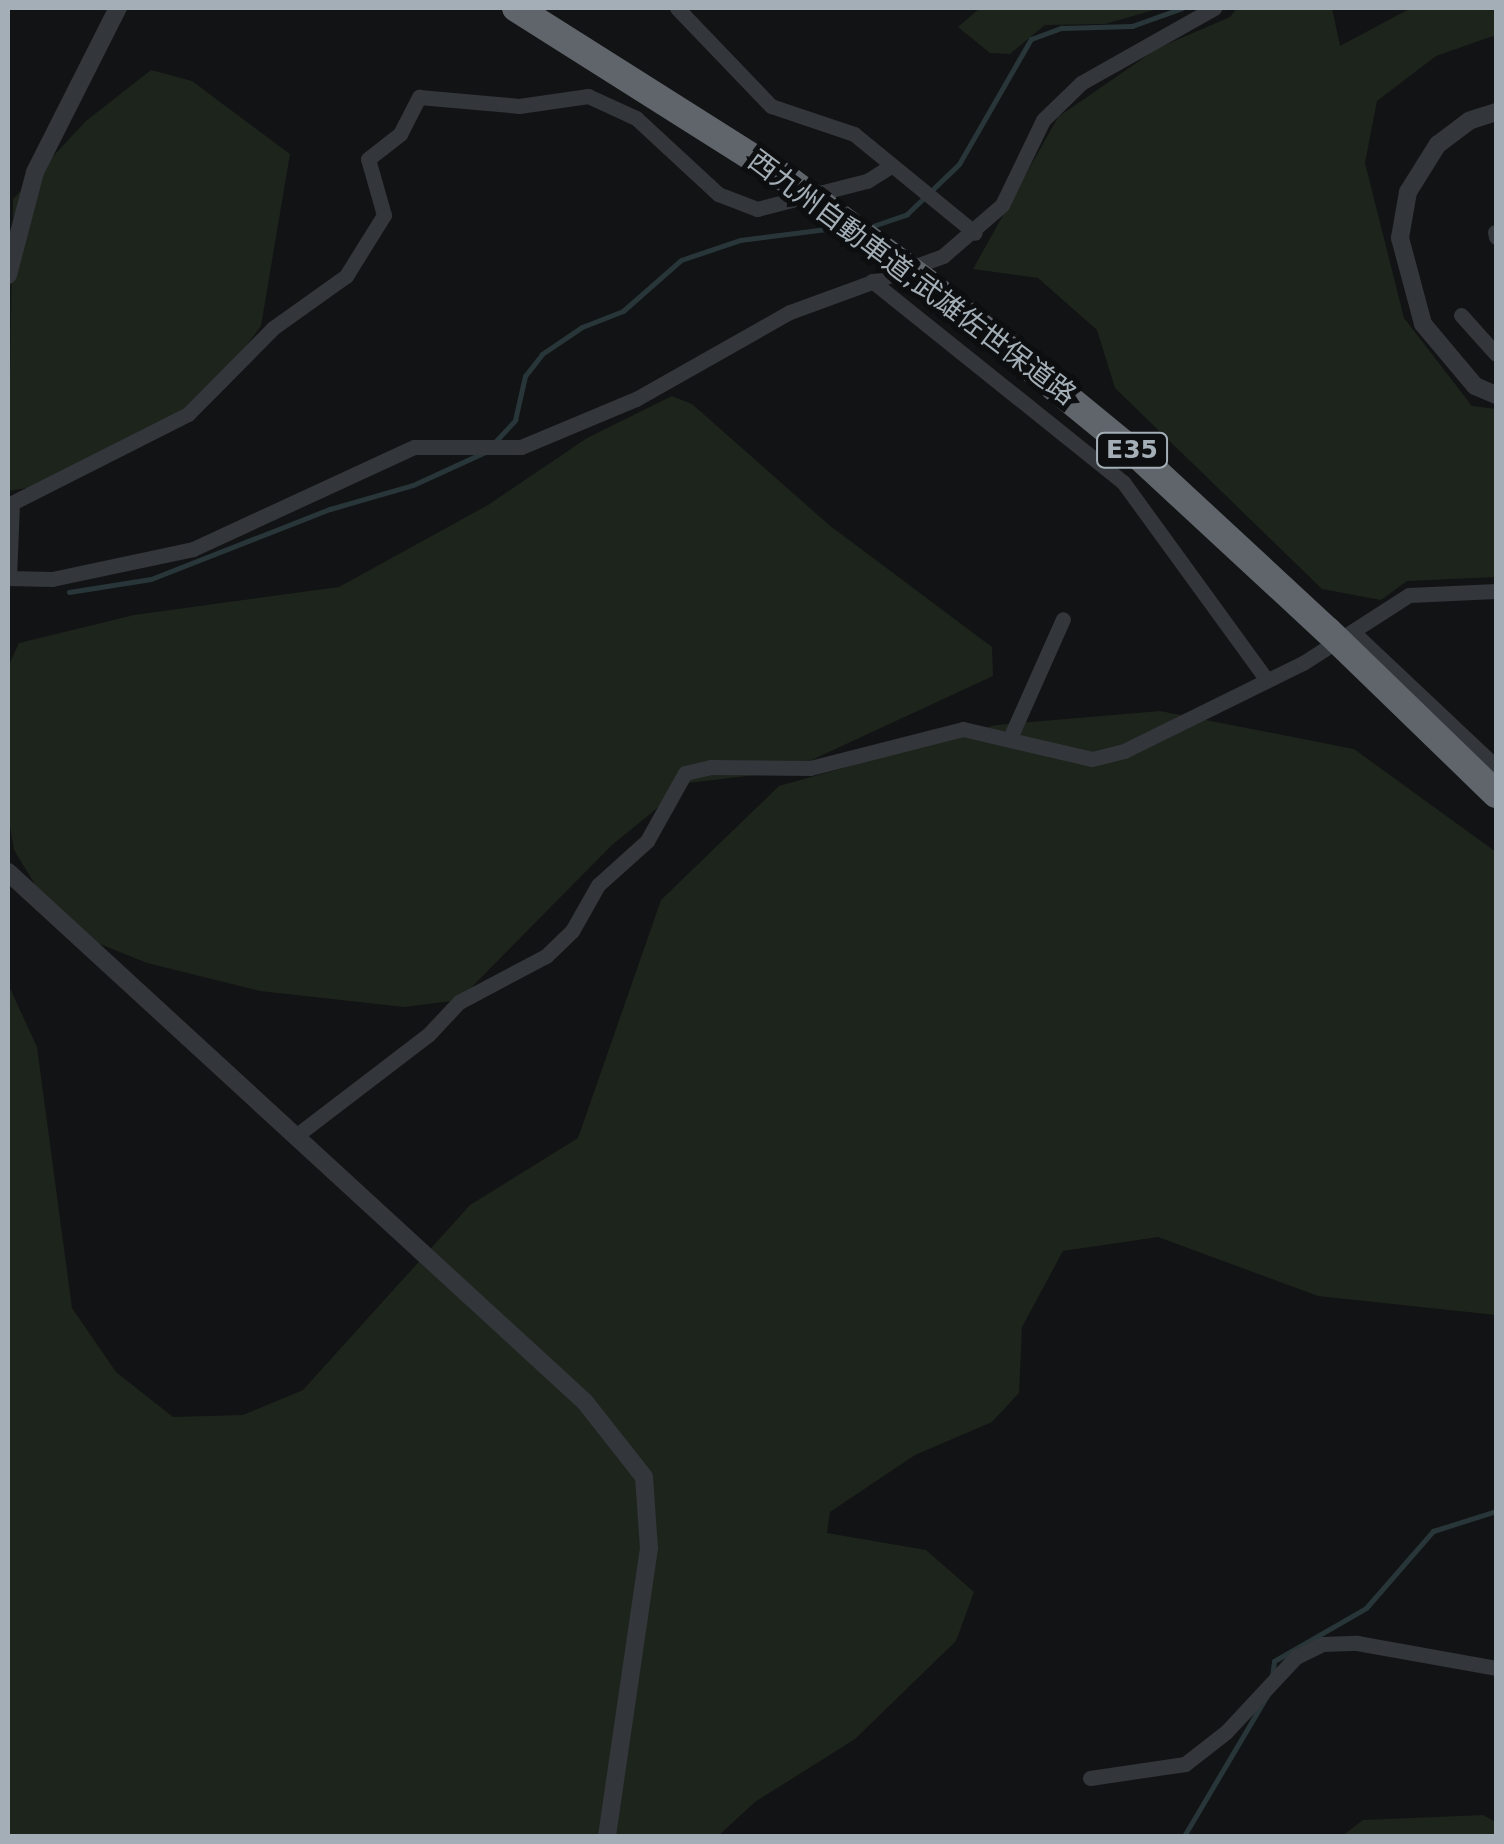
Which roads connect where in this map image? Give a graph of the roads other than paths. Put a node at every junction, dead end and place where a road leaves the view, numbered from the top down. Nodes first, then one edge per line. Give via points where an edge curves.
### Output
1 (118, 8) edge
2 (516, 8) edge
3 (677, 8) edge
4 (1214, 8) edge
5 (1496, 112) edge
6 (891, 166) junction
7 (975, 233) junction
8 (8, 275) edge
9 (872, 280) junction
10 (1461, 316) dead end
11 (1496, 354) edge
12 (1496, 395) edge
13 (8, 578) edge
14 (1496, 591) edge
15 (1064, 618) dead end
16 (1341, 632) junction
17 (1267, 680) junction
18 (1010, 738) junction
19 (1496, 767) edge
20 (1496, 794) edge
21 (8, 872) edge
22 (298, 1135) junction
23 (1496, 1668) edge
24 (1090, 1778) dead end
25 (607, 1836) edge

1 - 8 street via 35,172
2 - 16 highway, 西九州自動車道;武雄佐世保道路 / E35, bridge via 790,181 926,282
3 - 6 street via 771,106 854,134
4 - 7 street via 1081,83 1043,120 1002,205
5 - 12 street via 1469,121 1438,144 1408,192 1400,238 1423,324 1475,386
6 - 7 street
6 - 13 street via 866,181 757,210 718,194 636,118 588,96 519,106 419,97 400,134 368,159 384,216 346,276 273,328 188,414 12,503
7 - 9 street via 943,256
9 - 13 street via 790,312 636,399 521,447 414,447 180,554 52,578
9 - 17 street via 1123,482
10 - 11 street
14 - 16 street via 1409,595
15 - 18 street
16 - 17 street
16 - 19 street
16 - 20 highway, 西九州自動車道;武雄佐世保道路 / E35, bridge
17 - 18 street via 1124,751 1092,759
18 - 22 street via 962,728 810,768 685,773 647,841 598,885 572,930 546,956 459,1002 428,1035
21 - 22 street
22 - 25 street via 585,1402 644,1477 649,1548
23 - 24 street via 1357,1643 1323,1644 1296,1657 1226,1732 1185,1764

